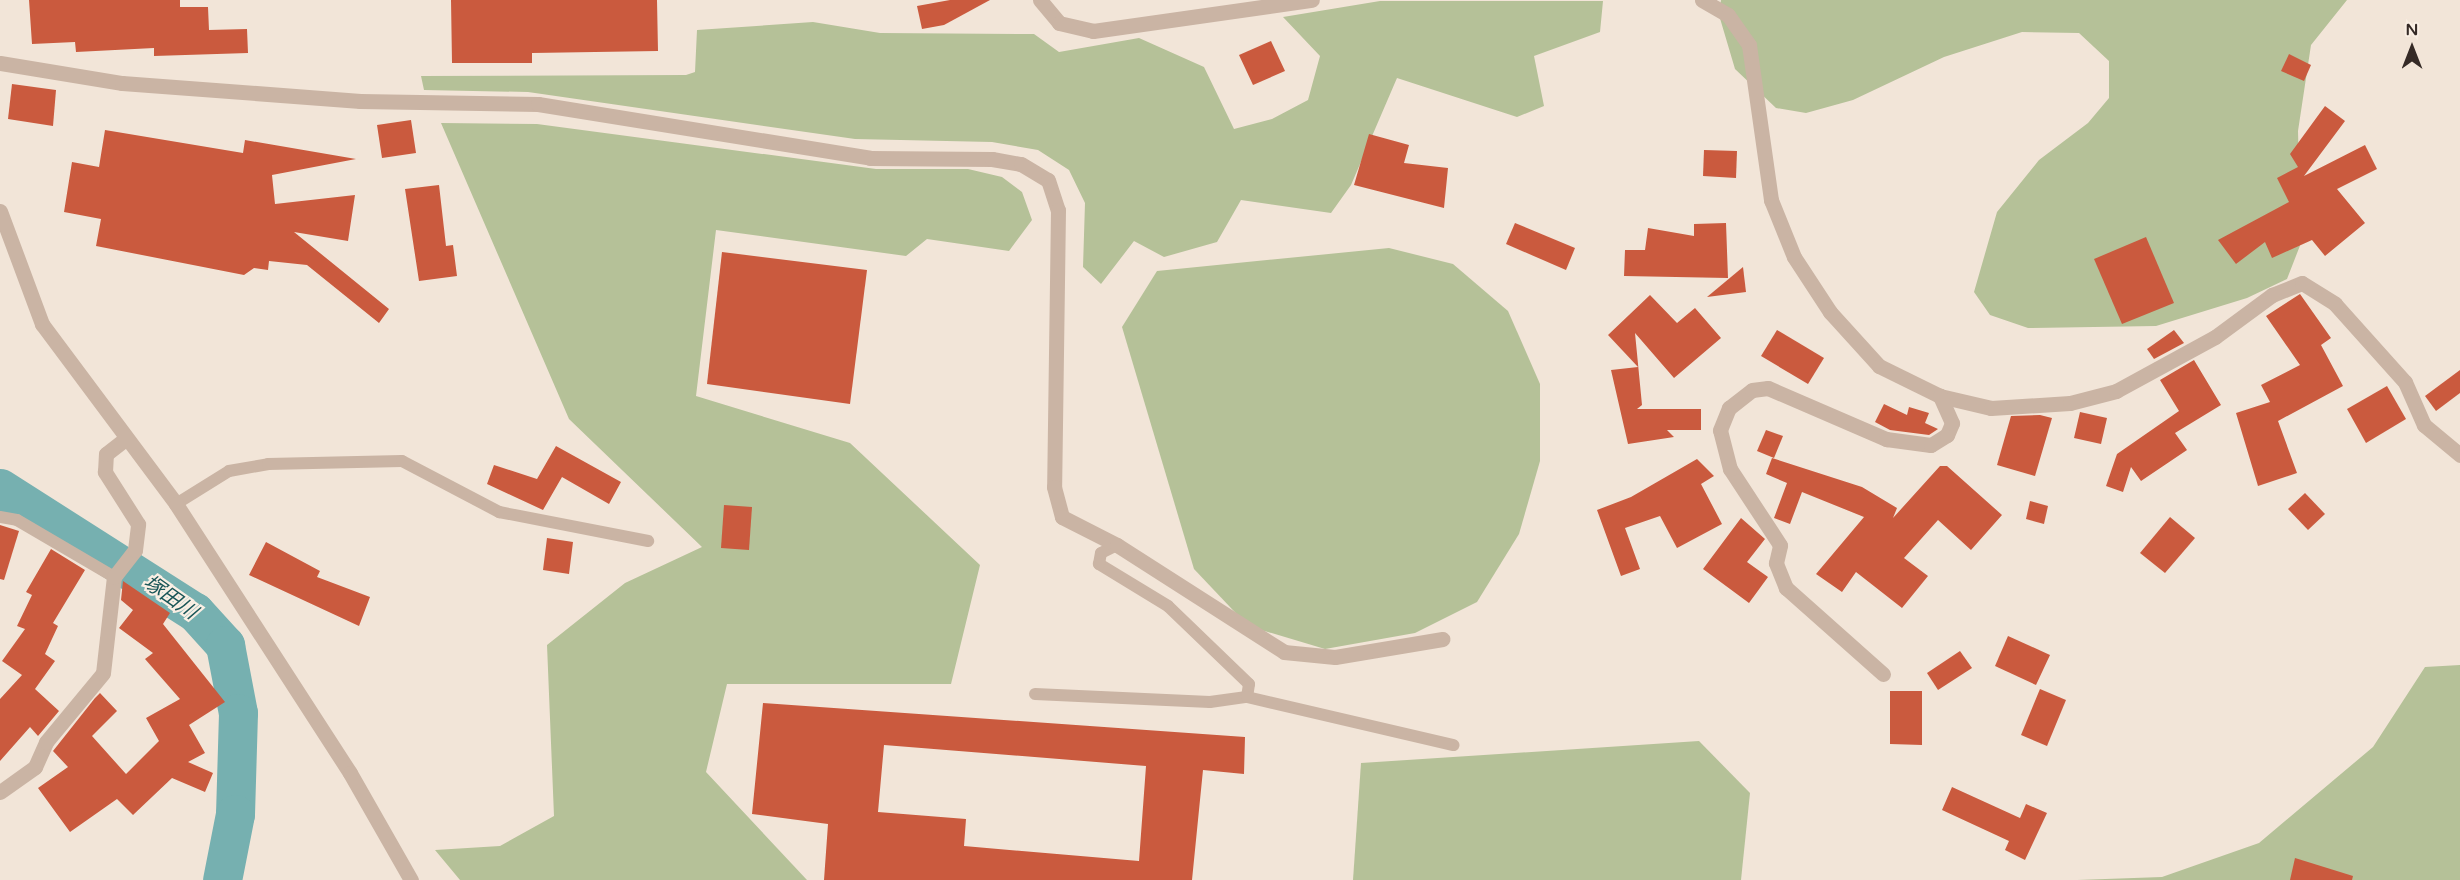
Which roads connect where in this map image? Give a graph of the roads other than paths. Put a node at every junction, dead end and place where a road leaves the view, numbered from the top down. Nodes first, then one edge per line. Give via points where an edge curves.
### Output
1 (1040, 0) edge
2 (1312, 0) edge
3 (1702, 0) edge
4 (0, 63) edge
5 (0, 210) edge
6 (1940, 396) junction
7 (125, 439) junction
8 (2460, 455) edge
9 (176, 504) junction
10 (0, 518) edge
11 (648, 541) dead end
12 (1117, 545) junction
13 (116, 574) junction
14 (1442, 639) dead end
15 (1883, 674) dead end
16 (1035, 694) dead end
17 (1247, 698) junction
18 (1453, 745) dead end
19 (0, 792) edge
20 (411, 880) edge

1 - 2 street via 1059,23 1093,31
3 - 6 street via 1728,15 1749,45 1771,200 1794,257 1830,312 1879,366
4 - 12 street via 122,83 360,101 538,104 870,158 992,159 1021,164 1048,180 1058,210 1054,487 1062,517
5 - 7 street via 42,324
6 - 8 street via 1991,408 2070,402 2116,391 2216,337 2272,295 2302,283 2335,304 2405,382 2424,425
6 - 15 street via 1952,423 1947,435 1931,445 1886,439 1768,388 1752,390 1729,408 1720,430 1730,469 1780,545 1776,563 1786,588
7 - 9 street
7 - 13 street via 106,454 105,472 138,524 135,550
9 - 11 lane via 229,471 268,464 402,461 499,512
9 - 20 street via 350,773
10 - 13 lane via 17,520
12 - 14 street via 1284,652 1335,657
12 - 17 lane via 1101,553 1099,564 1168,606 1249,684
13 - 19 street via 104,673 46,742 35,767
16 - 17 lane via 1210,702
17 - 18 lane

